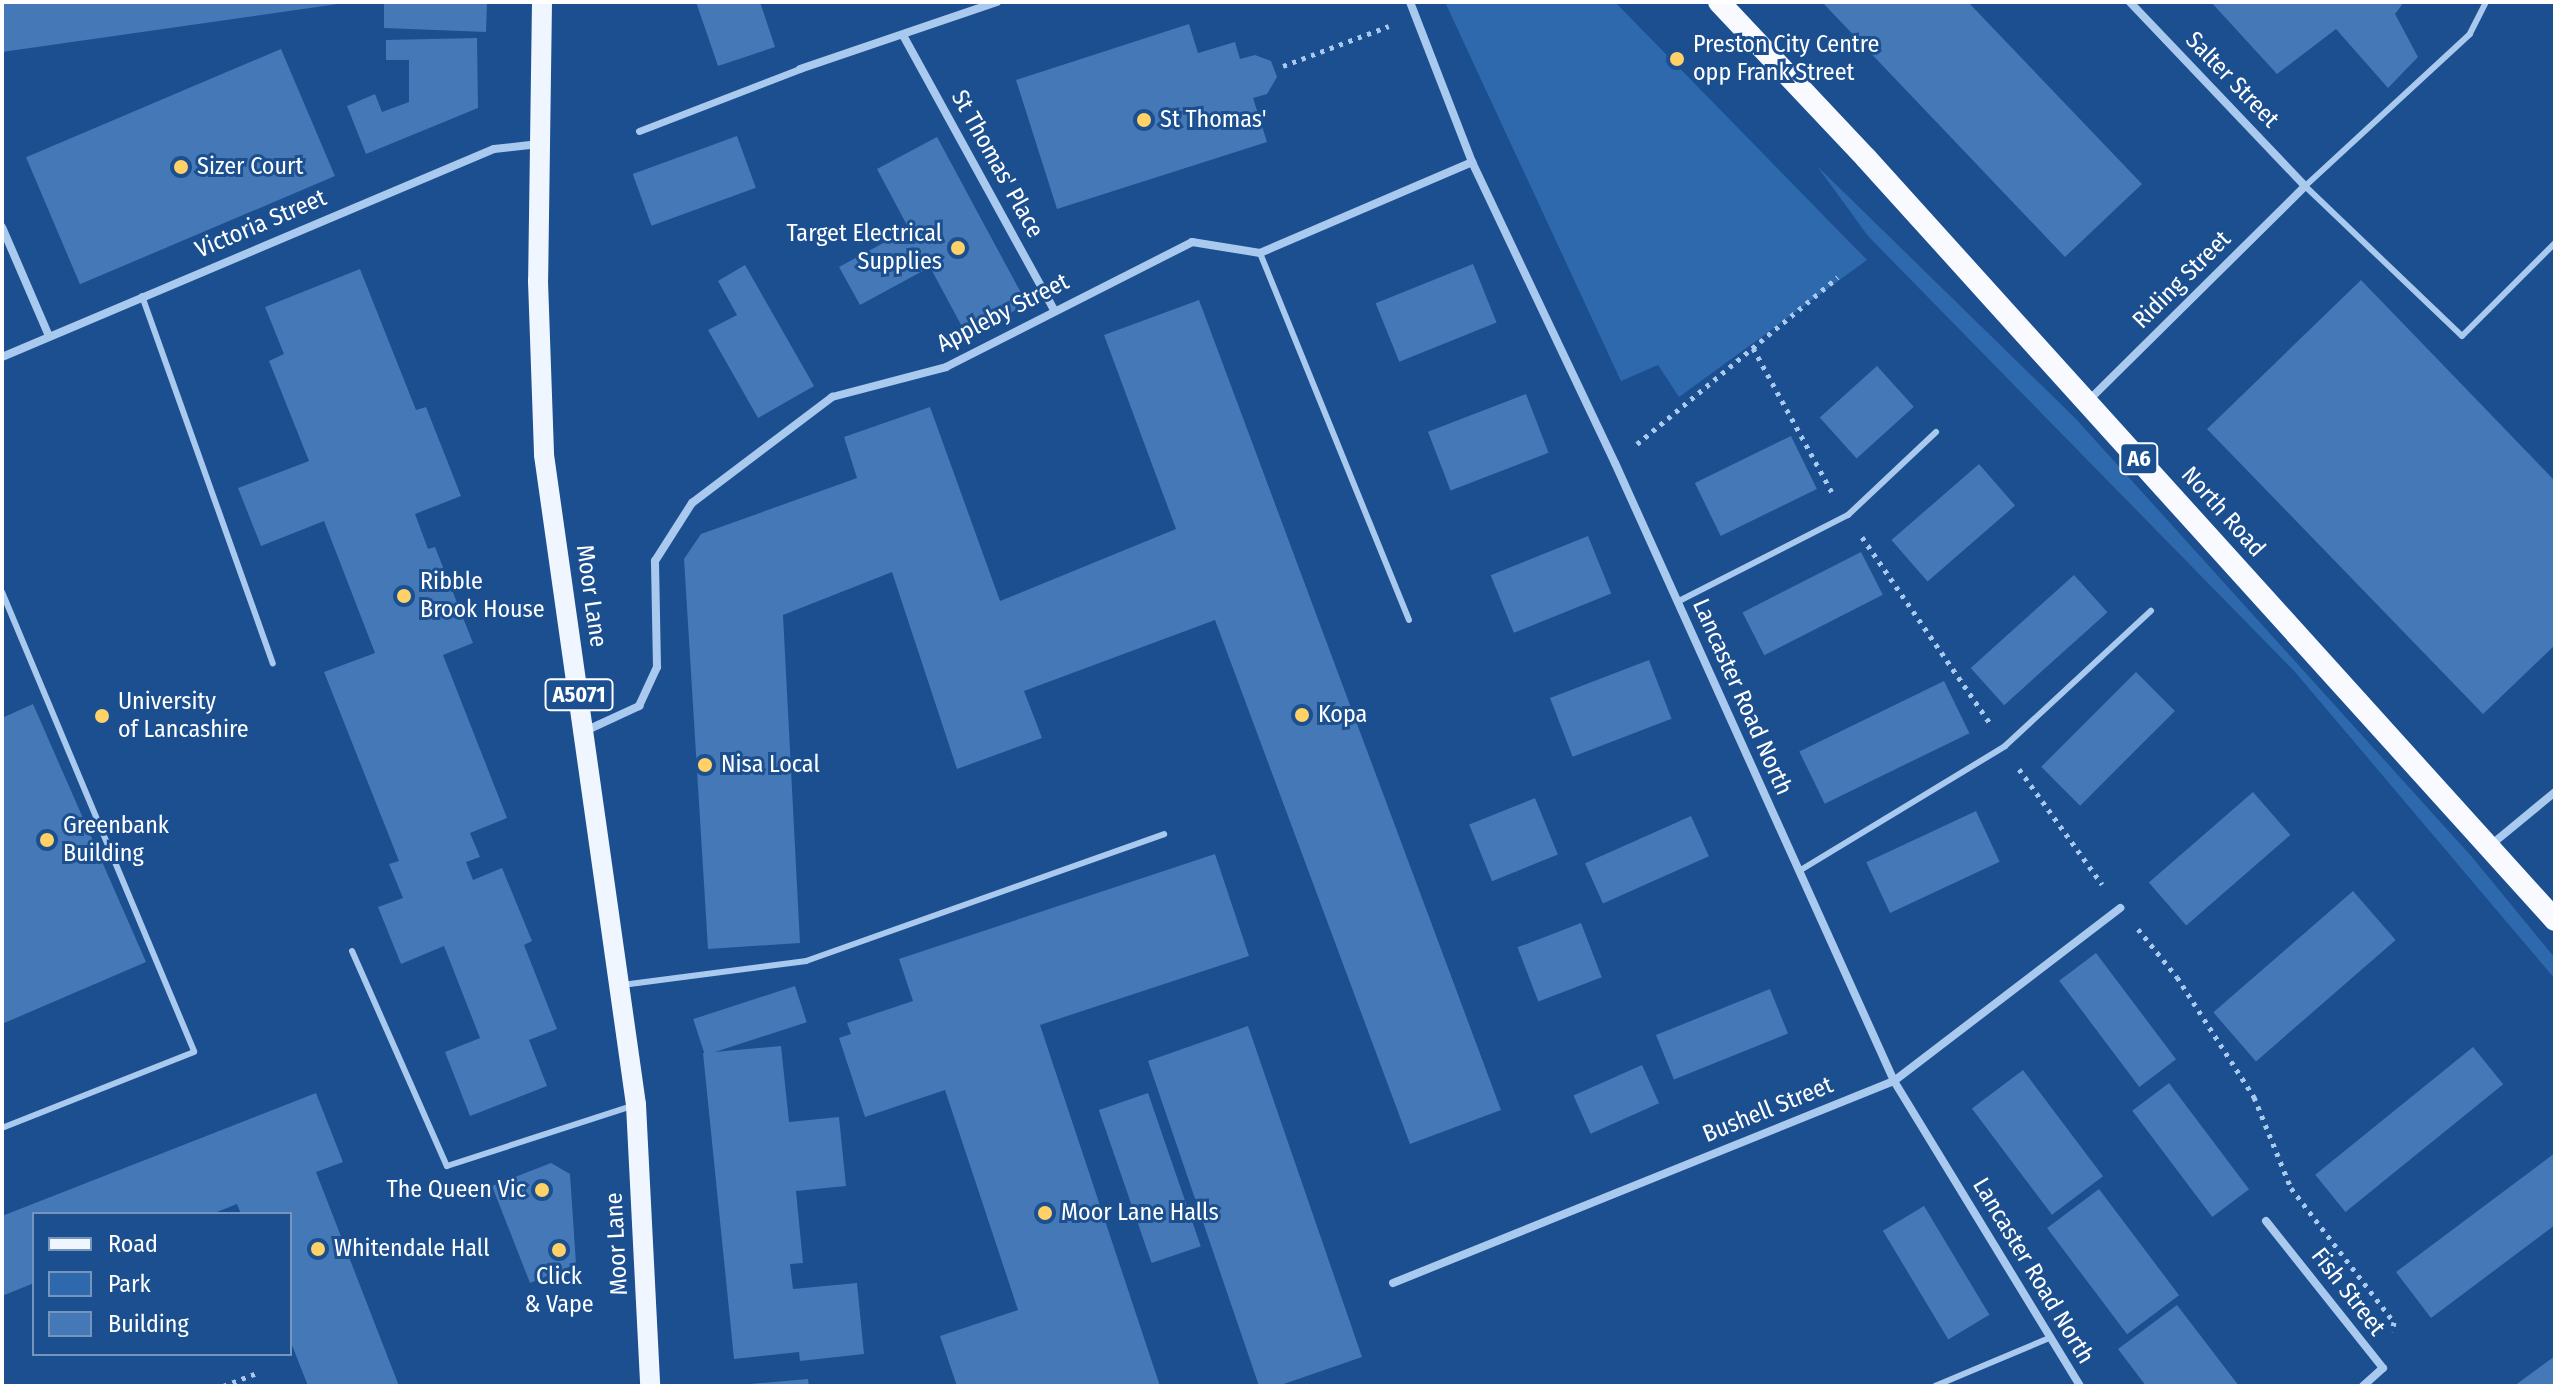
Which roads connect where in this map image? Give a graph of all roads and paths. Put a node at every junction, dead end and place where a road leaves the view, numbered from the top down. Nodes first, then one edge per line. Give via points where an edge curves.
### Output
1 (542, 2) edge
2 (1410, 2) edge
3 (1719, 2) edge
4 (2130, 2) edge
5 (2486, 2) edge
6 (992, 3) edge
7 (1416, 15) junction
8 (904, 37) junction
9 (1283, 66) dead end
10 (800, 69) joint
11 (639, 131) dead end
12 (540, 144) junction
13 (1472, 162) junction
14 (2305, 186) junction
15 (2, 227) edge
16 (2555, 243) edge
17 (1260, 253) junction
18 (1838, 277) dead end
19 (142, 296) junction
20 (1054, 310) junction
21 (48, 334) junction
22 (1753, 348) junction
23 (2, 357) edge
24 (2087, 402) junction
25 (1936, 432) dead end
26 (1615, 463) junction
27 (1848, 515) junction
28 (2, 592) edge
29 (1677, 602) junction
30 (2151, 611) dead end
31 (1409, 620) dead end
32 (273, 663) dead end
33 (585, 731) junction
34 (2005, 746) junction
35 (2555, 792) edge
36 (1164, 834) dead end
37 (2492, 844) junction
38 (1799, 871) junction
39 (2120, 908) junction
40 (2555, 920) edge
41 (352, 951) dead end
42 (619, 986) junction
43 (1894, 1081) junction
44 (636, 1105) junction
45 (2, 1128) edge
46 (2266, 1221) dead end
47 (1393, 1283) dead end
48 (2049, 1338) junction
49 (2383, 1368) junction
50 (259, 1372) dead end
51 (223, 1386) edge
52 (650, 1386) edge
53 (1935, 1386) edge
54 (2080, 1386) edge
55 (2363, 1386) edge

1 - 12 main road, Moor Lane / A5071
2 - 7 street, Lancaster Road North
3 - 24 highway, North Road / A6
4 - 14 street, Salter Street
5 - 14 lane via 2470,34
6 - 8 street
7 - 9 path
7 - 13 street, Lancaster Road North
8 - 10 street
8 - 20 street, St Thomas' Place
10 - 11 street
12 - 19 street, Victoria Street via 494,149
12 - 33 main road, Moor Lane / A5071 via 544,455
13 - 17 street
13 - 26 street, Lancaster Road North
14 - 16 lane via 2462,336
14 - 24 street, Riding Street
15 - 21 street
17 - 20 street, Appleby Street via 1192,242
17 - 31 lane
18 - 22 path
19 - 21 street, Victoria Street
19 - 32 lane
20 - 33 street, Appleby Street via 946,367 832,397 692,503 655,561 657,667 639,706
21 - 23 street, Victoria Street
22 - 26 path
22 - 27 path
24 - 37 highway, North Road / A6
25 - 27 lane
26 - 29 street, Lancaster Road North
27 - 29 lane
27 - 34 path
28 - 45 lane via 194,1052
29 - 38 street, Lancaster Road North
30 - 34 lane
33 - 42 main road, Moor Lane / A5071
34 - 38 lane
34 - 39 path via 2059,829
35 - 37 street
36 - 42 lane via 806,961
37 - 40 highway, North Road / A6
38 - 43 street, Lancaster Road North
39 - 43 street, Bushell Street
39 - 49 path via 2177,977 2254,1097 2291,1188 2394,1322
41 - 44 lane via 447,1166
42 - 44 main road, Moor Lane / A5071
43 - 47 street, Bushell Street
43 - 48 street, Lancaster Road North
44 - 52 main road, Moor Lane / A5071
46 - 49 street, Fish Street
48 - 53 lane
48 - 54 street, Lancaster Road North
49 - 55 street, Fish Street
50 - 51 path

